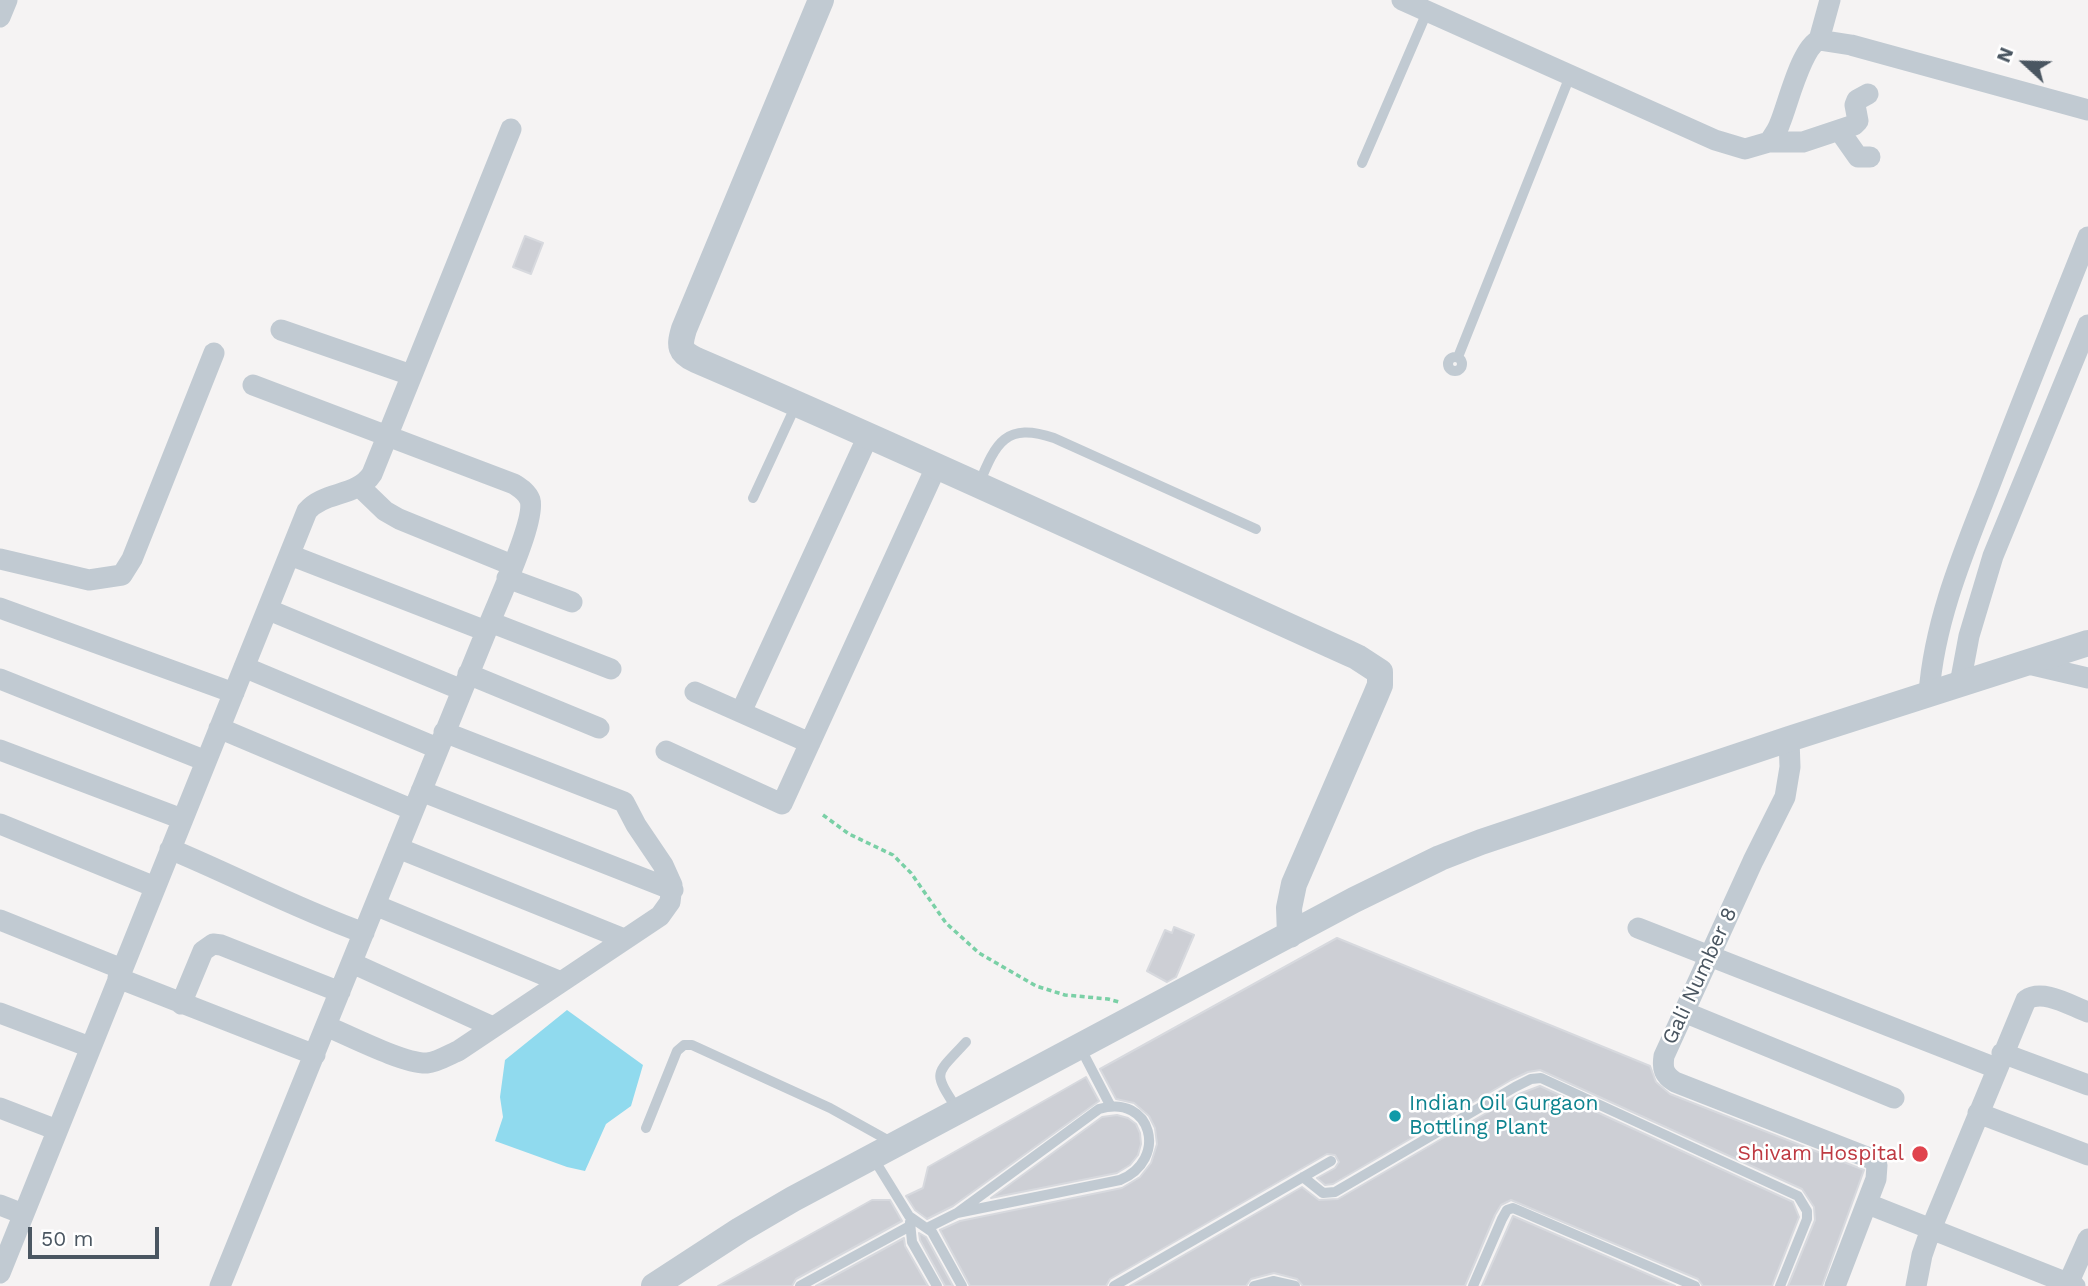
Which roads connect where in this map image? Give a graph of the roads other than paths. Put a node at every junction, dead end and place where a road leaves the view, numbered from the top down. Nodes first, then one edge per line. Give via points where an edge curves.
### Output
1 (7, 0) edge
2 (821, 0) edge
3 (1402, 0) edge
4 (1830, 0) edge
5 (1427, 12) junction
6 (0, 17) edge
7 (1819, 40) junction
8 (1570, 76) junction
9 (1868, 94) dead end
10 (2088, 110) edge
11 (511, 129) dead end
12 (1839, 130) junction
13 (1769, 142) junction
14 (1870, 157) dead end
15 (1362, 163) dead end
16 (2088, 237) edge
17 (2088, 325) edge
18 (281, 330) dead end
19 (214, 353) dead end
20 (1458, 357) dead end
21 (411, 376) junction
22 (253, 385) dead end
23 (797, 403) junction
24 (869, 434) junction
25 (387, 436) junction
26 (937, 464) junction
27 (979, 484) junction
28 (359, 486) junction
29 (753, 498) dead end
30 (1256, 529) dead end
31 (290, 555) junction
32 (0, 559) edge
33 (509, 571) junction
34 (572, 602) dead end
35 (0, 608) edge
36 (269, 610) junction
37 (488, 627) junction
38 (2088, 643) edge
39 (2024, 663) junction
40 (244, 667) junction
41 (611, 669) dead end
42 (2088, 678) edge
43 (0, 679) edge
44 (465, 682) junction
45 (1961, 684) junction
46 (695, 692) dead end
47 (234, 693) junction
48 (1929, 694) junction
49 (741, 712) junction
50 (599, 728) dead end
51 (219, 729) junction
52 (1789, 739) junction
53 (441, 740) junction
54 (810, 743) junction
55 (0, 750) edge
56 (666, 751) dead end
57 (206, 761) junction
58 (417, 800) junction
59 (182, 819) junction
60 (0, 824) edge
61 (398, 848) junction
62 (170, 849) junction
63 (155, 887) junction
64 (673, 890) junction
65 (375, 905) junction
66 (0, 920) edge
67 (1639, 928) dead end
68 (364, 933) junction
69 (1290, 935) junction
70 (624, 939) junction
71 (1709, 956) junction
72 (352, 963) junction
73 (120, 974) junction
74 (561, 982) junction
75 (340, 992) junction
76 (181, 1004) junction
77 (1684, 1012) junction
78 (2088, 1012) edge
79 (0, 1013) edge
80 (326, 1026) junction
81 (494, 1027) junction
82 (966, 1042) dead end
83 (90, 1047) junction
84 (1080, 1047) junction
85 (315, 1055) junction
86 (1999, 1060) junction
87 (2088, 1085) edge
88 (1894, 1098) dead end
89 (1110, 1105) junction
90 (0, 1108) edge
91 (959, 1112) junction
92 (1978, 1113) junction
93 (646, 1128) dead end
94 (57, 1130) junction
95 (884, 1151) junction
96 (2088, 1155) edge
97 (1331, 1161) dead end
98 (1303, 1177) junction
99 (1868, 1204) junction
100 (0, 1205) edge
101 (957, 1213) junction
102 (23, 1214) junction
103 (910, 1221) junction
104 (927, 1228) junction
105 (1931, 1229) junction
106 (2088, 1239) edge
107 (0, 1273) edge
108 (2070, 1285) edge
109 (220, 1286) edge
110 (654, 1286) edge
111 (800, 1286) edge
112 (937, 1286) edge
113 (962, 1286) edge
114 (1114, 1286) edge
115 (1254, 1286) edge
116 (1295, 1286) edge
117 (1473, 1286) edge
118 (1695, 1286) edge
119 (1780, 1286) edge
120 (1835, 1286) edge
121 (1916, 1286) edge

1 - 6 street
2 - 23 street via 681,341 686,355
3 - 5 street
4 - 7 street
5 - 8 street
5 - 15 lane
7 - 10 street
7 - 13 street via 1807,52
8 - 13 street via 1716,141 1745,149
8 - 20 lane
9 - 12 street via 1855,105 1858,121
11 - 21 street
12 - 13 street via 1803,142
12 - 14 street via 1858,157
16 - 48 street via 1954,581 1933,654
17 - 45 street via 1993,556 1968,638
18 - 21 street
19 - 32 street via 122,575 89,580
21 - 25 street
22 - 25 street
23 - 24 street
23 - 29 lane
24 - 26 street
24 - 49 street
25 - 28 street via 372,474
25 - 33 street via 514,484 527,494 530,515
26 - 27 street
26 - 54 street
27 - 30 lane via 998,445 1022,431 1037,432
27 - 69 street via 1357,657 1380,672 1375,697 1294,884
28 - 31 street via 313,504
28 - 33 street via 399,519
31 - 36 street
31 - 37 street
33 - 34 street
33 - 37 street
35 - 47 street
36 - 40 street
36 - 44 street
37 - 41 street
37 - 44 street
38 - 39 street
39 - 42 street
39 - 45 street
40 - 47 street
40 - 53 street
43 - 57 street
44 - 50 street
44 - 53 street
45 - 48 street
46 - 49 street
47 - 51 street
48 - 52 street
49 - 54 street
51 - 57 street
51 - 58 street
52 - 69 street via 1440,858
52 - 71 street, Gali Number 8 via 1785,797
53 - 58 street
53 - 64 street via 624,802
54 - 56 street via 782,804
55 - 59 street
57 - 59 street
58 - 61 street
58 - 64 street
59 - 62 street
60 - 63 street
61 - 65 street
61 - 70 street
62 - 63 street
62 - 68 street via 297,908
63 - 73 street
64 - 70 street via 660,916
65 - 68 street
65 - 74 street
66 - 73 street
67 - 71 street
68 - 72 street
69 - 84 street
70 - 74 street
71 - 77 street, Gali Number 8
71 - 86 street
72 - 75 street
72 - 81 street
73 - 76 street
73 - 83 street
74 - 81 street
75 - 76 street via 213,944 203,951
75 - 80 street
76 - 85 street
77 - 88 street
77 - 99 street, Gali Number 8 via 1664,1056 1662,1066 1669,1078 1872,1159 1878,1171
78 - 86 street via 2045,996 2031,996
79 - 83 street
80 - 81 street via 408,1060 429,1063 458,1051
80 - 85 street
82 - 91 lane via 943,1067 939,1079
83 - 94 street
84 - 89 lane
84 - 91 street
85 - 109 street
86 - 87 street
86 - 92 street
89 - 101 lane
89 - 101 lane via 1127,1108 1148,1127 1150,1143 1134,1174
90 - 94 street
91 - 95 street
92 - 96 street
92 - 105 street
93 - 95 lane via 677,1051 692,1045 830,1108
94 - 102 street
95 - 103 lane
95 - 110 street via 740,1230
97 - 98 lane
98 - 114 lane
98 - 119 lane via 1323,1193 1335,1192 1515,1087 1541,1078 1798,1196 1807,1219
99 - 105 street
99 - 120 street, Gali Number 8
100 - 102 street
101 - 104 lane
102 - 107 street
103 - 104 lane
103 - 111 lane
103 - 112 lane via 912,1242
104 - 113 lane
105 - 108 street
105 - 121 street
106 - 108 street
115 - 116 lane via 1273,1281
117 - 118 lane via 1507,1210 1513,1208

